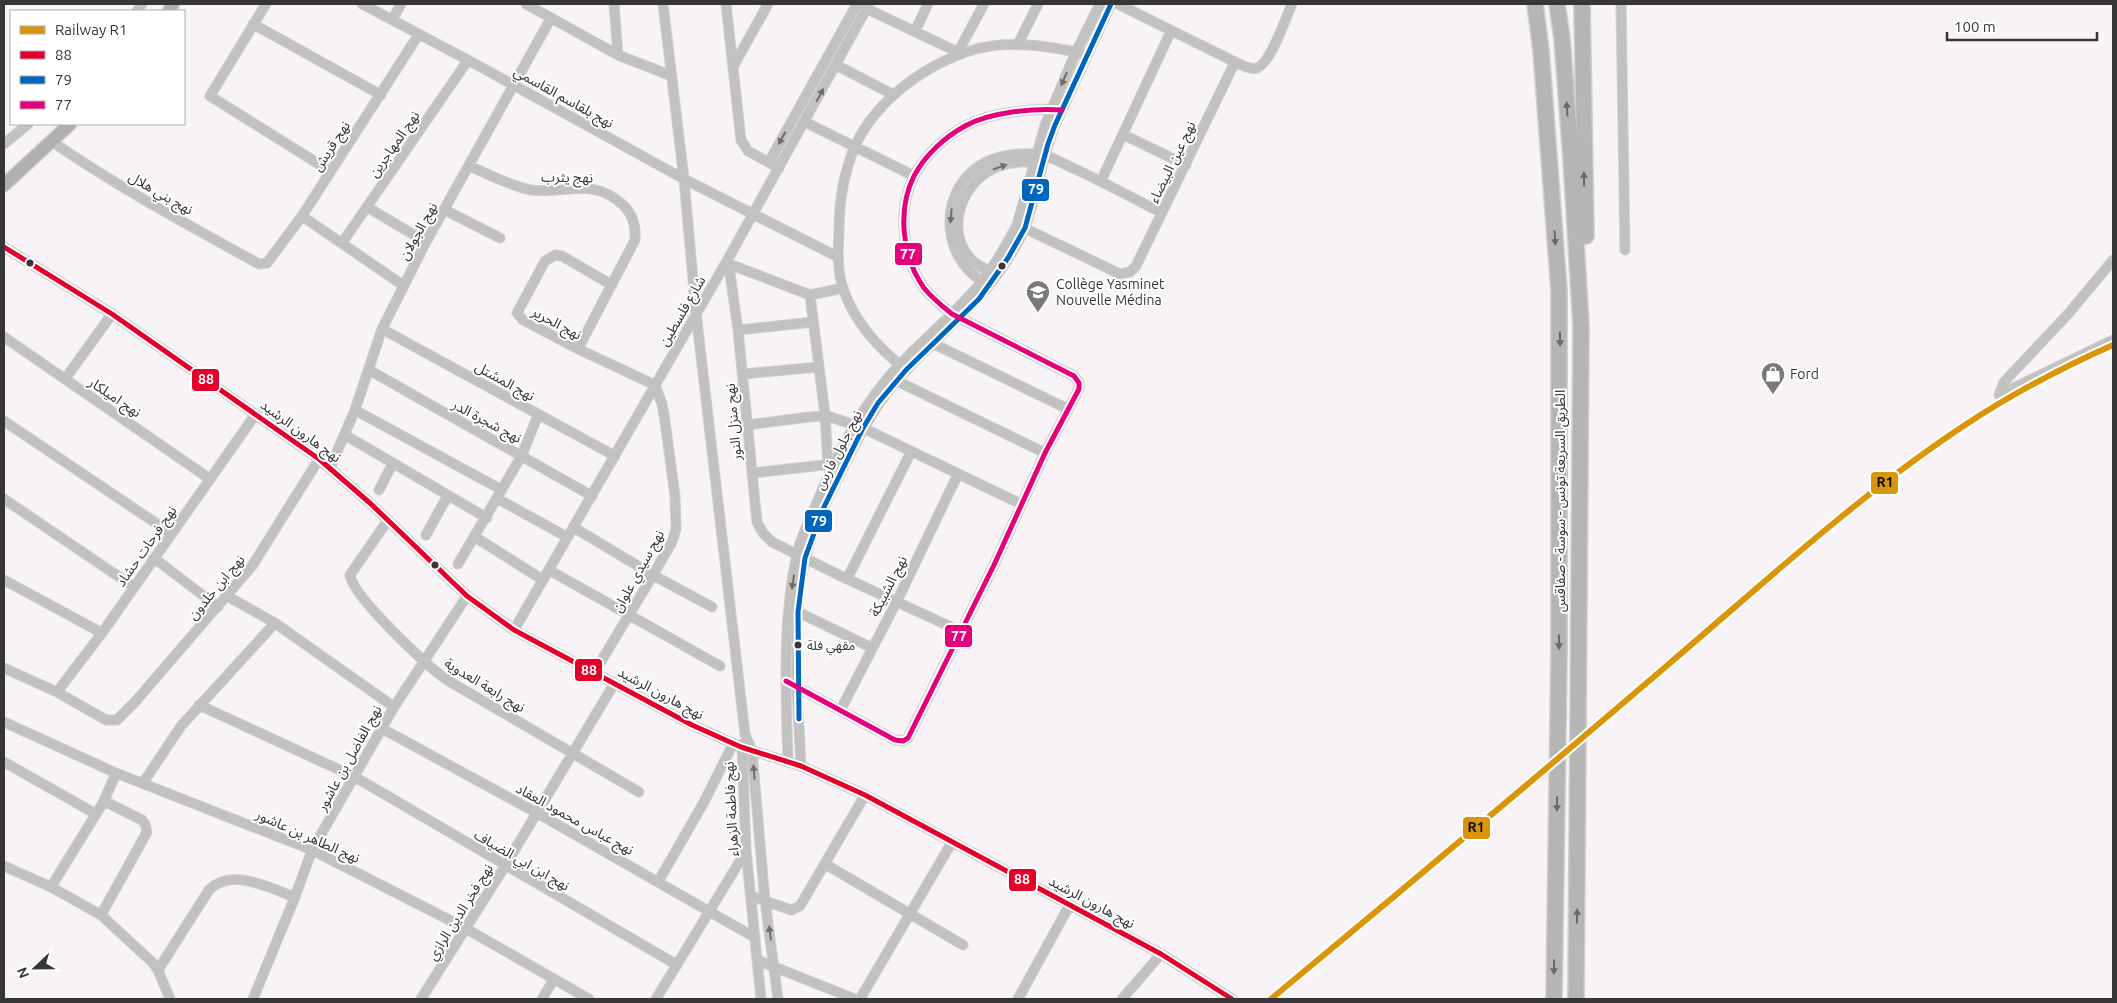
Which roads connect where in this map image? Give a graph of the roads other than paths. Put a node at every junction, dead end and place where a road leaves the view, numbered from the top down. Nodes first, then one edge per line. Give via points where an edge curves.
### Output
1 (266, 4) edge
2 (362, 4) edge
3 (401, 4) edge
4 (526, 4) edge
5 (614, 4) edge
6 (663, 4) edge
7 (726, 4) edge
8 (768, 4) edge
9 (857, 4) edge
10 (928, 4) edge
11 (984, 4) edge
12 (1038, 4) edge
13 (1100, 4) edge
14 (1111, 4) edge
15 (1118, 4) edge
16 (1292, 4) edge
17 (1528, 4) edge
18 (1535, 4) edge
19 (1557, 4) edge
20 (1582, 4) edge
21 (1621, 4) edge
22 (868, 6) edge
23 (551, 18) junction
24 (392, 20) junction
25 (253, 24) junction
26 (914, 31) junction
27 (1171, 31) junction
28 (419, 34) junction
29 (1018, 44) junction
30 (1541, 50) junction
31 (1076, 52) junction
32 (960, 53) junction
33 (1087, 54) junction
34 (618, 55) junction
35 (468, 60) junction
36 (1235, 62) junction
37 (836, 64) junction
38 (734, 66) junction
39 (672, 76) junction
40 (514, 85) junction
41 (381, 95) junction
42 (894, 95) junction
43 (1052, 109) junction
44 (1062, 110) junction
45 (805, 122) junction
46 (27, 125) edge
47 (69, 125) edge
48 (1124, 135) junction
49 (52, 141) junction
50 (4, 144) edge
51 (855, 146) junction
52 (1039, 158) junction
53 (769, 162) junction
54 (1186, 165) junction
55 (469, 166) junction
56 (779, 168) junction
57 (330, 171) junction
58 (914, 176) junction
59 (684, 179) junction
60 (1101, 181) junction
61 (4, 185) edge
62 (367, 207) junction
63 (445, 210) junction
64 (1162, 213) junction
65 (753, 215) junction
66 (302, 216) junction
67 (1021, 227) junction
68 (500, 238) dead end
69 (426, 242) junction
70 (342, 243) junction
71 (4, 247) edge
72 (1625, 250) dead end
73 (838, 257) junction
74 (2113, 260) edge
75 (729, 261) junction
76 (259, 264) joint
77 (989, 271) junction
78 (982, 281) junction
79 (612, 285) junction
80 (404, 286) junction
81 (843, 288) junction
82 (810, 295) junction
83 (696, 313) junction
84 (112, 314) junction
85 (956, 316) junction
86 (813, 322) junction
87 (382, 329) junction
88 (738, 330) junction
89 (4, 337) edge
90 (2113, 340) edge
91 (934, 344) junction
92 (578, 349) junction
93 (818, 367) junction
94 (903, 368) junction
95 (369, 370) junction
96 (743, 374) junction
97 (65, 379) junction
98 (897, 381) junction
99 (656, 385) junction
100 (1068, 409) junction
101 (355, 410) junction
102 (255, 414) junction
103 (538, 415) junction
104 (825, 415) junction
105 (4, 421) edge
106 (748, 425) junction
107 (859, 426) junction
108 (345, 435) junction
109 (911, 452) junction
110 (1045, 453) junction
111 (522, 455) junction
112 (615, 456) junction
113 (318, 459) junction
114 (393, 463) junction
115 (830, 465) junction
116 (330, 468) junction
117 (752, 473) junction
118 (958, 474) junction
119 (210, 479) junction
120 (379, 490) dead end
121 (448, 495) junction
122 (500, 495) junction
123 (592, 496) junction
124 (4, 499) edge
125 (1021, 504) junction
126 (487, 518) junction
127 (388, 520) junction
128 (573, 526) junction
129 (172, 534) junction
130 (426, 535) dead end
131 (475, 537) junction
132 (567, 537) junction
133 (801, 556) junction
134 (154, 558) junction
135 (458, 564) dead end
136 (549, 570) junction
137 (653, 575) junction
138 (847, 579) junction
139 (4, 580) edge
140 (543, 580) junction
141 (134, 587) junction
142 (227, 596) junction
143 (467, 596) junction
144 (897, 601) junction
145 (218, 606) junction
146 (712, 607) dead end
147 (798, 612) junction
148 (630, 616) junction
149 (275, 623) junction
150 (514, 630) junction
151 (962, 632) junction
152 (102, 633) junction
153 (872, 648) junction
154 (424, 662) junction
155 (720, 666) dead end
156 (4, 668) edge
157 (594, 673) junction
158 (786, 681) junction
159 (614, 684) junction
160 (798, 687) junction
161 (57, 692) junction
162 (199, 705) junction
163 (394, 707) junction
164 (841, 709) junction
165 (4, 722) edge
166 (381, 728) junction
167 (744, 734) junction
168 (737, 745) junction
169 (752, 751) junction
170 (574, 754) junction
171 (4, 762) edge
172 (788, 762) junction
173 (801, 766) junction
174 (116, 773) junction
175 (355, 778) junction
176 (143, 783) junction
177 (639, 792) dead end
178 (865, 795) junction
179 (104, 801) junction
180 (537, 813) junction
181 (96, 814) junction
182 (952, 842) junction
183 (312, 850) junction
184 (746, 851) junction
185 (825, 864) junction
186 (505, 866) junction
187 (5, 868) edge
188 (1577, 875) junction
189 (658, 882) junction
190 (52, 887) junction
191 (752, 896) junction
192 (295, 897) junction
193 (765, 901) junction
194 (1069, 906) junction
195 (709, 912) junction
196 (101, 914) junction
197 (910, 916) junction
198 (465, 928) junction
199 (754, 937) junction
200 (963, 945) dead end
201 (1161, 954) junction
202 (757, 960) junction
203 (677, 964) junction
204 (775, 967) junction
205 (158, 970) junction
206 (554, 979) junction
207 (170, 999) edge
208 (253, 999) edge
209 (421, 999) edge
210 (542, 999) edge
211 (589, 999) edge
212 (656, 999) edge
213 (761, 999) edge
214 (778, 999) edge
215 (855, 999) edge
216 (860, 999) edge
217 (1018, 999) edge
218 (1122, 999) edge
219 (1232, 999) edge
220 (1554, 999) edge
221 (1576, 999) edge

1 - 25 street
2 - 24 street, نهج بلقاسم القاسمي
3 - 24 street
4 - 23 street
5 - 34 street
6 - 39 street
7 - 38 street
8 - 38 street
9 - 22 street
9 -> 53 street
10 - 26 street
11 - 32 street
12 - 29 street
13 - 31 street, نهج جلول فارس
14 - 33 street, نهج جلول فارس
15 - 27 street
16 - 36 street via 1267,60 1256,68
17 - 30 highway
18 - 30 highway, الطريق السريعة تونس - سوسة - صفاقس
188 -> 19 highway, الطريق السريعة تونس - سوسة - صفاقس via 1582,326
188 -> 20 highway via 1582,790 1587,306
21 - 72 street
22 - 26 street
22 - 37 street, شارع فلسطين
23 - 34 street
23 - 40 street, نهج الجولان
24 - 28 street, نهج بلقاسم القاسمي
25 - 41 street
25 - 57 street via 210,96
26 - 32 street
27 - 36 street
27 - 48 street
28 - 35 street, نهج بلقاسم القاسمي
28 - 41 street, نهج قريش
29 - 31 street
29 - 32 street
30 -> 220 highway, الطريق السريعة تونس - سوسة - صفاقس via 1559,291
31 - 33 street
31 -> 43 street, نهج جلول فارس
32 - 42 street via 925,72
33 - 44 street, نهج جلول فارس
34 - 39 street
35 - 40 street, نهج بلقاسم القاسمي
35 - 62 street, نهج المهاجرين
36 - 54 street, نهج عين البيضاء
37 - 42 street
45 -> 37 street, شارع فلسطين
38 - 53 street via 741,140 748,151
39 - 59 street
40 - 55 street, نهج الجولان
40 - 59 street, نهج بلقاسم القاسمي
41 - 57 street, نهج قريش
42 - 51 street via 876,114
43 - 44 street
43 - 52 street, نهج جلول فارس
43 - 58 street via 992,116 967,125 928,156
44 - 52 street, نهج جلول فارس
45 - 51 street
45 - 56 street, شارع فلسطين
46 - 50 street
47 - 49 main road
48 - 54 street
48 - 60 street
49 - 61 main road
49 - 76 street, نهج بني هلال via 165,213
51 - 58 street
51 - 73 street via 839,214
52 - 60 street via 1055,160
52 - 67 street, نهج جلول فارس
77 -> 52 street via 973,261 962,244 958,224 962,203 968,190 988,172
52 -> 78 street via 1008,155 986,162 960,185 953,200 952,245 965,269
53 - 56 street
54 - 64 street, نهج عين البيضاء
55 - 63 street, نهج الجولان
55 - 79 street, نهج يثرب via 526,189 595,189 614,197 630,211 636,227 635,240
56 - 65 street, شارع فلسطين
57 - 66 street, نهج قريش
58 - 85 street via 906,202 904,226 908,252 924,288
59 - 65 street, نهج بلقاسم القاسمي
59 - 83 street
60 - 64 street
62 - 69 street
62 - 70 street, نهج المهاجرين
63 - 68 street
63 - 69 street, نهج الجولان
64 - 67 street, نهج عين البيضاء via 1136,266 1130,272 1120,274
65 - 73 street, نهج بلقاسم القاسمي
65 - 75 street, شارع فلسطين
66 - 70 street
66 - 76 street, نهج قريش via 270,260
67 - 77 street, نهج جلول فارس
67 - 85 street, نهج جلول فارس via 992,282
69 - 80 street, نهج الجولان
70 - 80 street
71 - 84 street, نهج هارون الرشيد
73 - 81 street
74 - 90 street via 2004,382 1999,395
75 - 82 street
75 - 83 street, شارع فلسطين
75 - 88 street, نهج منزل النور
77 - 78 street, نهج جلول فارس
78 - 85 street, نهج جلول فارس
79 - 92 street, نهج يثرب
79 - 92 street, نهج الحرير via 555,255 545,261 518,308 517,313 523,320
80 - 87 street, نهج الجولان
81 - 82 street
81 - 94 street via 868,333
82 - 86 street
83 - 99 street, شارع فلسطين
83 - 167 street
84 - 97 street
84 - 102 street, نهج هارون الرشيد
85 - 91 street, نهج جلول فارس
85 - 94 street, نهج جلول فارس
85 - 100 street via 1074,376 1079,388
86 - 88 street
86 - 93 street
87 - 95 street, نهج الجولان
87 - 103 street, نهج المشتل
88 - 96 street, نهج منزل النور
89 - 97 street, نهج اميلكار
91 - 94 street, نهج جلول فارس
91 - 100 street
92 - 99 street, نهج الحرير
93 - 96 street
93 - 104 street
94 - 98 street, نهج جلول فارس
94 - 107 street, نهج جلول فارس via 872,398
95 - 101 street, نهج الجولان
95 - 111 street, نهج شجرة الدر
96 - 106 street, نهج منزل النور
97 - 119 street, نهج اميلكار
98 - 107 street, نهج جلول فارس
98 - 110 street
99 - 112 street, شارع فلسطين
99 - 137 street, نهج سيدي علوان via 662,404 677,515 672,542
100 - 110 street
101 - 108 street, نهج الجولان
101 - 122 street
102 - 113 street, نهج هارون الرشيد
102 - 119 street, نهج فرحات حشاد
103 - 111 street
103 - 112 street, نهج المشتل
104 - 106 street
104 - 107 street
104 - 115 street
105 - 129 street
106 - 117 street, نهج منزل النور
107 - 109 street
107 - 115 street, نهج جلول فارس
107 - 133 street, نهج جلول فارس
108 - 114 street
108 - 116 street, نهج الجولان
109 - 118 street
109 - 138 street
110 - 125 street
111 - 122 street
111 - 123 street, نهج شجرة الدر
112 - 123 street, شارع فلسطين
113 - 116 street, نهج هارون الرشيد
113 - 142 street, نهج ابن خلدون via 259,556
114 - 120 street
114 - 121 street
115 - 117 street
115 - 133 street, نهج جلول فارس
116 - 127 street, نهج هارون الرشيد
117 - 133 street, نهج منزل النور via 757,522 763,534
118 - 125 street
118 - 144 street, نهج الشبيكة
119 - 129 street, نهج فرحات حشاد
121 - 126 street
121 - 130 street
122 - 126 street
122 - 132 street
123 - 128 street, شارع فلسطين
124 - 141 street
125 - 151 street
126 - 131 street
127 - 143 street, نهج هارون الرشيد
127 - 154 street, نهج رابعة العدوية via 352,570 351,582
128 - 132 street, شارع فلسطين
128 - 137 street
129 - 134 street, نهج فرحات حشاد
131 - 135 street
131 - 140 street
132 - 136 street, شارع فلسطين
133 - 138 street, نهج منزل النور
133 - 147 street, نهج جلول فارس
133 -> 158 street, نهج جلول فارس via 787,622
134 - 141 street, نهج فرحات حشاد
134 - 145 street
136 - 140 street, شارع فلسطين
136 - 148 street
137 - 146 street
137 - 148 street, نهج سيدي علوان
138 - 144 street, نهج منزل النور
139 - 152 street
140 - 150 street, شارع فلسطين
141 - 152 street, نهج فرحات حشاد
142 - 145 street, نهج ابن خلدون
142 - 149 street
143 - 150 street, نهج هارون الرشيد
143 - 154 street, نهج الفاضل بن عاشور
144 - 151 street, نهج منزل النور
144 - 153 street, نهج الشبيكة
145 - 161 street, نهج ابن خلدون via 117,720 106,720
147 - 153 street
147 - 160 street, نهج جلول فارس
148 - 155 street
148 - 157 street, نهج سيدي علوان
149 - 162 street
149 - 163 street
150 - 157 street, نهج هارون الرشيد
151 - 164 street via 908,738 894,740
152 - 161 street, نهج فرحات حشاد
153 - 164 street, نهج الشبيكة
154 - 163 street, نهج الفاضل بن عاشور
154 - 170 street, نهج رابعة العدوية via 448,680
156 - 161 street
157 - 159 street, نهج هارون الرشيد
158 - 160 street
158 - 172 street, نهج جلول فارس
159 - 168 street, نهج هارون الرشيد
159 - 170 street, نهج فخر الدين الرازي
160 - 164 street
160 - 173 street, نهج جلول فارس
162 - 175 street, نهج ابن ابي الضياف
162 - 176 street via 171,739
163 - 166 street, نهج الفاضل بن عاشور
165 - 174 street, نهج الطاهر بن عاشور
166 - 175 street, نهج الفاضل بن عاشور
166 - 180 street, نهج عباس محمود العقاد
167 - 168 street, نهج فاطمة الزهراء
167 - 169 street, نهج فاطمة الزهراء
168 - 169 street, نهج هارون الرشيد
168 - 184 street, نهج فاطمة الزهراء
168 - 189 street
169 - 172 street, نهج هارون الرشيد
193 -> 169 street, نهج فاطمة الزهراء
170 - 177 street, نهج رابعة العدوية
170 - 180 street, نهج فخر الدين الرازي
171 - 181 street
172 - 173 street, نهج هارون الرشيد
173 - 178 street, نهج هارون الرشيد
174 - 176 street, نهج الطاهر بن عاشور
174 - 179 street
175 - 183 street, نهج الفاضل بن عاشور
175 - 186 street, نهج ابن ابي الضياف
176 - 183 street, نهج الطاهر بن عاشور
178 - 182 street, نهج هارون الرشيد
178 - 185 street
179 - 181 street
179 - 196 street via 142,820 147,828 146,836
180 - 186 street, نهج فخر الدين الرازي
180 - 189 street, نهج عباس محمود العقاد
181 - 190 street
182 - 194 street, نهج هارون الرشيد
182 - 197 street
183 - 192 street, نهج الفاضل بن عاشور
183 - 198 street, نهج الطاهر بن عاشور
184 - 191 street, نهج فاطمة الزهراء
184 - 195 street
185 - 193 street via 800,906 791,910
185 - 197 street
186 - 198 street, نهج فخر الدين الرازي
186 - 203 street, نهج ابن ابي الضياف
187 - 190 street
221 -> 188 highway, الطريق السريعة تونس - سوسة - صفاقس
189 - 195 street, نهج عباس محمود العقاد
190 - 196 street
191 - 193 street
191 - 199 street, نهج فاطمة الزهراء
192 - 205 street via 242,879 215,884
192 - 208 street, نهج الفاضل بن عاشور
204 -> 193 street, نهج فاطمة الزهراء
194 - 201 street, نهج هارون الرشيد
194 - 217 street
195 - 199 street, نهج عباس محمود العقاد
195 - 203 street
196 - 205 street
197 - 200 street
197 - 216 street
198 - 206 street, نهج الطاهر بن عاشور
198 - 209 street, نهج فخر الدين الرازي
199 - 202 street, نهج فاطمة الزهراء
201 - 218 street
201 - 219 street, نهج هارون الرشيد
202 - 204 street
202 - 213 street, نهج فاطمة الزهراء
203 - 212 street
204 - 214 street, نهج فاطمة الزهراء
204 - 215 street
205 - 207 street
206 - 210 street
206 - 211 street, نهج الطاهر بن عاشور

